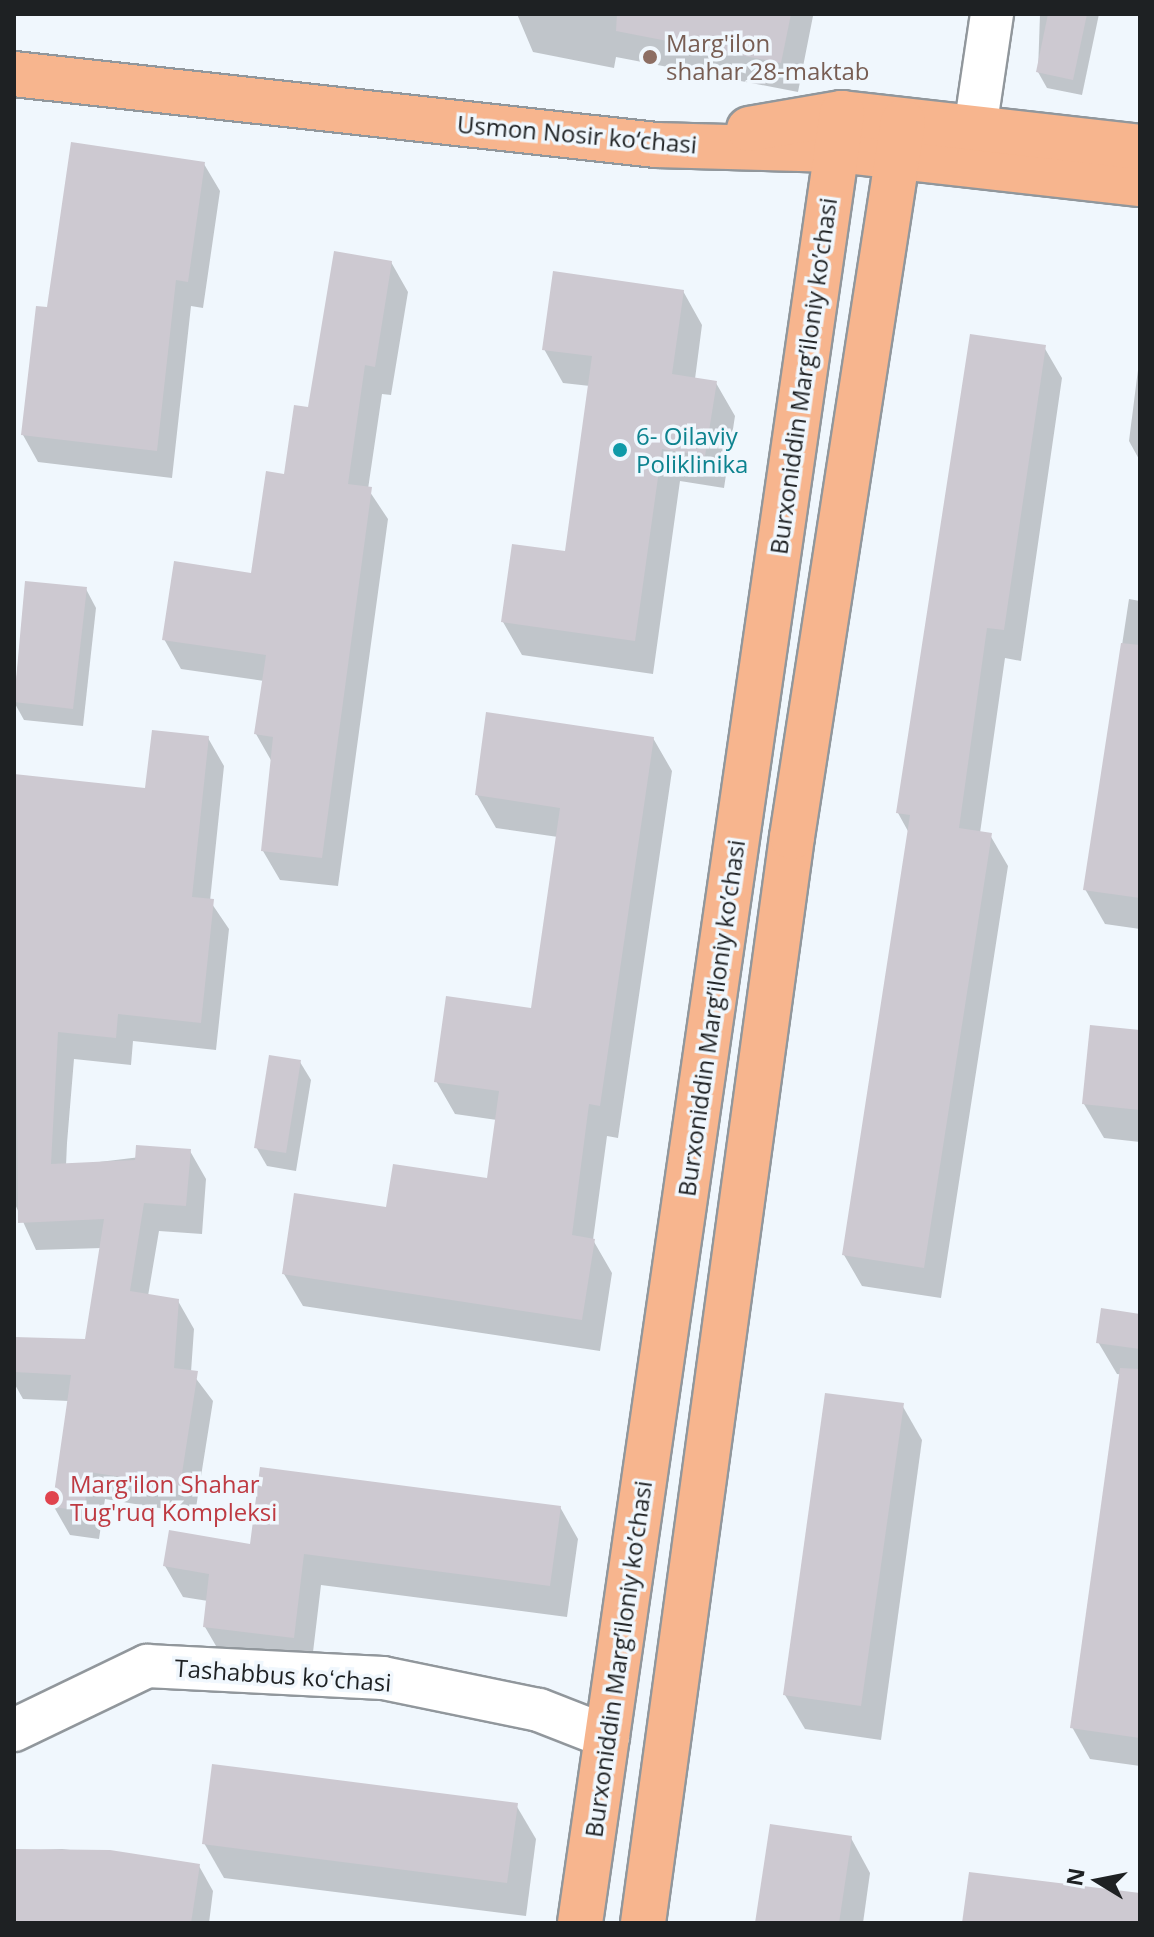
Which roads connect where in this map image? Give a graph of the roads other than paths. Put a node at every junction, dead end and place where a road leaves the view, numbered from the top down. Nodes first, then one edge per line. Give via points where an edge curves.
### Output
1 (992, 14) edge
2 (14, 74) edge
3 (839, 131) junction
4 (900, 140) junction
5 (1140, 147) edge
6 (970, 148) junction
7 (1140, 184) edge
8 (14, 1730) edge
9 (608, 1737) junction
10 (669, 1760) junction
11 (580, 1923) edge
12 (643, 1923) edge

1 - 6 street
2 - 3 main road, Usmon Nosir ko‘chasi via 656,145
3 - 4 main road, Usmon Nosir ko‘chasi
3 - 9 main road, Burxoniddin Marg’iloniy ko’chasi
4 - 6 main road, Usmon Nosir ko‘chasi
4 - 10 main road via 792,837
5 - 6 main road, Usmon Nosir ko‘chasi
6 - 7 main road, Usmon Nosir ko‘chasi
8 - 9 street, Tashabbus koʻchasi via 147,1666 383,1678 539,1710
9 - 10 main road
9 - 11 main road, Burxoniddin Marg’iloniy ko’chasi
10 - 12 main road

